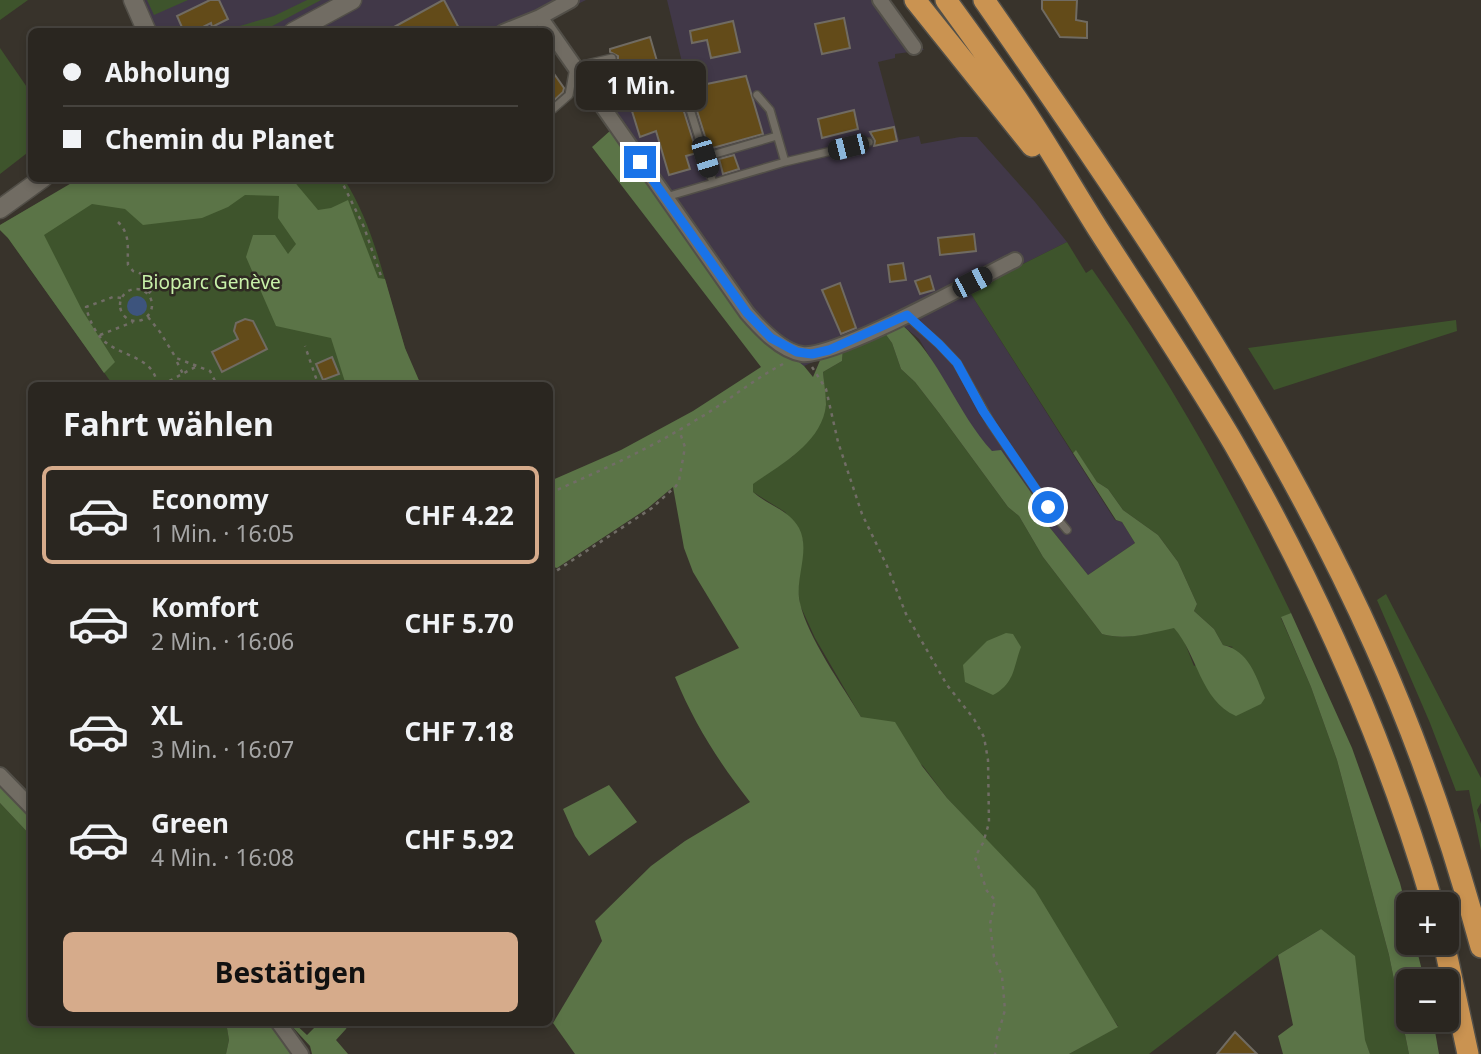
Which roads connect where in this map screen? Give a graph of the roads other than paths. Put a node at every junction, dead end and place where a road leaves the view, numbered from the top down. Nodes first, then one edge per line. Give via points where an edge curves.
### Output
1 (132, 0) edge
2 (352, 0) edge
3 (571, 0) edge
4 (880, 0) edge
5 (915, 0) edge
6 (946, 0) edge
7 (984, 0) edge
8 (540, 17) junction
9 (145, 28) edge
10 (300, 28) edge
11 (513, 28) edge
12 (547, 28) edge
13 (553, 36) edge
14 (914, 47) dead end
15 (612, 58) dead end
16 (574, 67) junction
17 (684, 90) dead end
18 (757, 95) dead end
19 (553, 109) dead end
20 (777, 136) junction
21 (869, 142) dead end
22 (705, 157) junction
23 (785, 162) junction
24 (37, 182) edge
25 (713, 183) junction
26 (666, 197) junction
27 (0, 209) edge
28 (1099, 230) junction
29 (1015, 260) dead end
30 (907, 315) junction
31 (1067, 530) dead end
32 (0, 775) edge
33 (28, 804) edge
34 (1429, 892) edge
35 (1481, 947) edge
36 (1447, 955) edge
37 (281, 1026) edge
38 (302, 1054) edge
39 (1468, 1054) edge

1 - 9 street
2 - 10 street
3 - 8 street
4 - 14 street
5 - 28 highway
6 - 28 highway via 1017,100
7 - 35 highway via 1170,273 1317,526 1410,730 1442,816
8 - 11 street
8 - 12 street
13 - 16 street
15 - 16 lane
16 - 19 lane via 569,95
16 - 26 street
17 - 22 lane
18 - 20 lane via 770,110
20 - 22 lane
20 - 23 lane
21 - 23 lane
22 - 25 lane
23 - 25 lane
24 - 27 street
25 - 26 lane
26 - 30 street via 760,328 803,354 829,350
28 - 34 highway via 1222,424 1306,580 1379,745
29 - 30 street
30 - 31 lane via 957,363 992,425
32 - 33 street
36 - 39 highway
37 - 38 street

